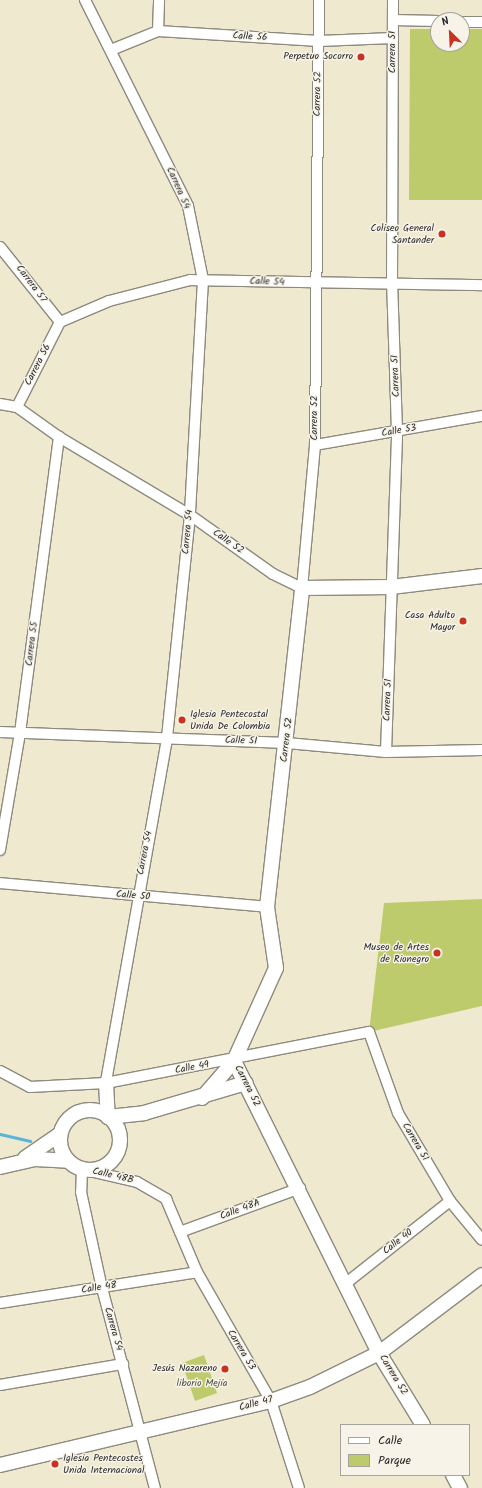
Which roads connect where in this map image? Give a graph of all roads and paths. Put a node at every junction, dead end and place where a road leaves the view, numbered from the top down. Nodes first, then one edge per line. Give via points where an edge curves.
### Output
1 (85, 0) edge
2 (159, 0) edge
3 (319, 0) edge
4 (393, 0) edge
5 (393, 20) junction
6 (430, 21) edge
7 (470, 22) edge
8 (482, 22) edge
9 (158, 31) junction
10 (393, 38) junction
11 (319, 41) junction
12 (111, 50) junction
13 (0, 247) edge
14 (203, 280) junction
15 (315, 284) junction
16 (392, 284) junction
17 (482, 284) edge
18 (60, 322) junction
19 (0, 404) edge
20 (16, 407) junction
21 (482, 416) edge
22 (397, 431) junction
23 (59, 437) junction
24 (316, 445) junction
25 (190, 515) junction
26 (482, 576) edge
27 (391, 587) junction
28 (302, 588) junction
29 (0, 732) edge
30 (20, 733) junction
31 (167, 739) junction
32 (286, 743) junction
33 (482, 750) edge
34 (386, 752) junction
35 (0, 850) edge
36 (0, 883) edge
37 (136, 896) junction
38 (267, 907) junction
39 (369, 1032) joint
40 (234, 1061) junction
41 (0, 1071) edge
42 (106, 1083) junction
43 (246, 1083) junction
44 (202, 1098) junction
45 (94, 1111) junction
46 (144, 1113) junction
47 (108, 1117) junction
48 (60, 1134) junction
49 (119, 1135) junction
50 (68, 1161) junction
51 (18, 1162) junction
52 (0, 1166) edge
53 (84, 1170) junction
54 (300, 1188) junction
55 (450, 1200) junction
56 (174, 1216) joint
57 (180, 1232) junction
58 (482, 1240) edge
59 (197, 1272) junction
60 (482, 1275) edge
61 (345, 1284) junction
62 (102, 1288) junction
63 (0, 1303) edge
64 (380, 1353) junction
65 (123, 1364) junction
66 (0, 1384) edge
67 (271, 1401) junction
68 (422, 1424) edge
69 (141, 1431) junction
70 (0, 1465) edge
71 (454, 1476) edge
72 (155, 1488) edge
73 (298, 1488) edge
74 (460, 1488) edge

1 - 12 street, Carrera 54
2 - 9 street
3 - 11 street, Carrera 52
4 - 5 street, Carrera 51
5 - 6 street
5 - 10 street, Carrera 51
7 - 8 street
9 - 11 street, Calle 56
9 - 12 street, Calle 56
10 - 11 street, Calle 56
10 - 16 street, Carrera 51
11 - 15 street, Carrera 52
12 - 14 street, Carrera 54 via 188,206
13 - 18 street, Carrera 57
14 - 15 street, Calle 54
14 - 18 street, Calle 54 via 109,301
14 - 25 street, Carrera 54
15 - 16 street, Calle 54
15 - 24 street, Carrera 52
16 - 17 street, Calle 54
16 - 22 street, Carrera 51
18 - 20 street, Carrera 56
19 - 20 street, Calle 52
20 - 23 street, Calle 52
21 - 22 street, Calle 53
22 - 24 street, Calle 53
22 - 27 street, Carrera 51
23 - 25 street, Calle 52
23 - 30 street, Carrera 55
24 - 28 street, Carrera 52
25 - 28 street, Calle 52 via 273,574
25 - 31 street, Carrera 54
26 - 27 street, Calle 52
27 - 28 street, Calle 52
27 - 34 street, Carrera 51
28 - 32 street, Carrera 52
29 - 30 street, Calle 51
30 - 31 street, Calle 51
30 - 35 street, Carrera 55
31 - 32 street, Calle 51
31 - 37 street, Carrera 54
32 - 34 street, Calle 51
32 - 38 street, Carrera 52
33 - 34 street, Calle 51
36 - 37 street, Calle 50
37 - 38 street, Calle 50
37 - 42 street, Carrera 54
38 - 40 street, Carrera 52 via 276,968
39 - 40 street, Calle 49
39 - 55 street, Carrera 51 via 398,1113
40 - 42 street, Calle 49
40 - 43 street, Carrera 52
40 - 44 street
41 - 42 street, Calle 49 via 14,1082 45,1088
42 - 45 street, Carrera 54
42 - 47 street, Carrera 54
43 - 44 street
43 - 54 street, Carrera 52
44 - 46 street
45 - 47 street
45 - 48 street via 73,1116
46 - 47 street
46 - 49 street
47 - 49 street
48 - 50 street via 61,1148
48 - 51 street
49 - 53 street via 114,1158 101,1168
50 - 51 street via 45,1158
50 - 53 street
51 - 52 street
53 - 56 street, Calle 48B via 137,1182 158,1191
53 - 62 street, Carrera 54 via 81,1192
54 - 57 street, Calle 48A
54 - 61 street, Carrera 52
55 - 58 street, Carrera 51
55 - 61 street, Calle 40
56 - 57 street, Carrera 53
57 - 59 street, Carrera 53
59 - 62 street, Calle 48
59 - 67 street, Carrera 53
60 - 64 street, Calle 47
61 - 64 street, Carrera 52
62 - 63 street, Calle 48
62 - 65 street, Carrera 54
64 - 67 street, Calle 47 via 310,1387
64 - 68 street, Carrera 52
65 - 66 street
65 - 69 street, Carrera 54
67 - 69 street, Calle 47
67 - 73 street, Carrera 53
69 - 70 street, Calle 47
69 - 72 street, Carrera 54
71 - 74 street

